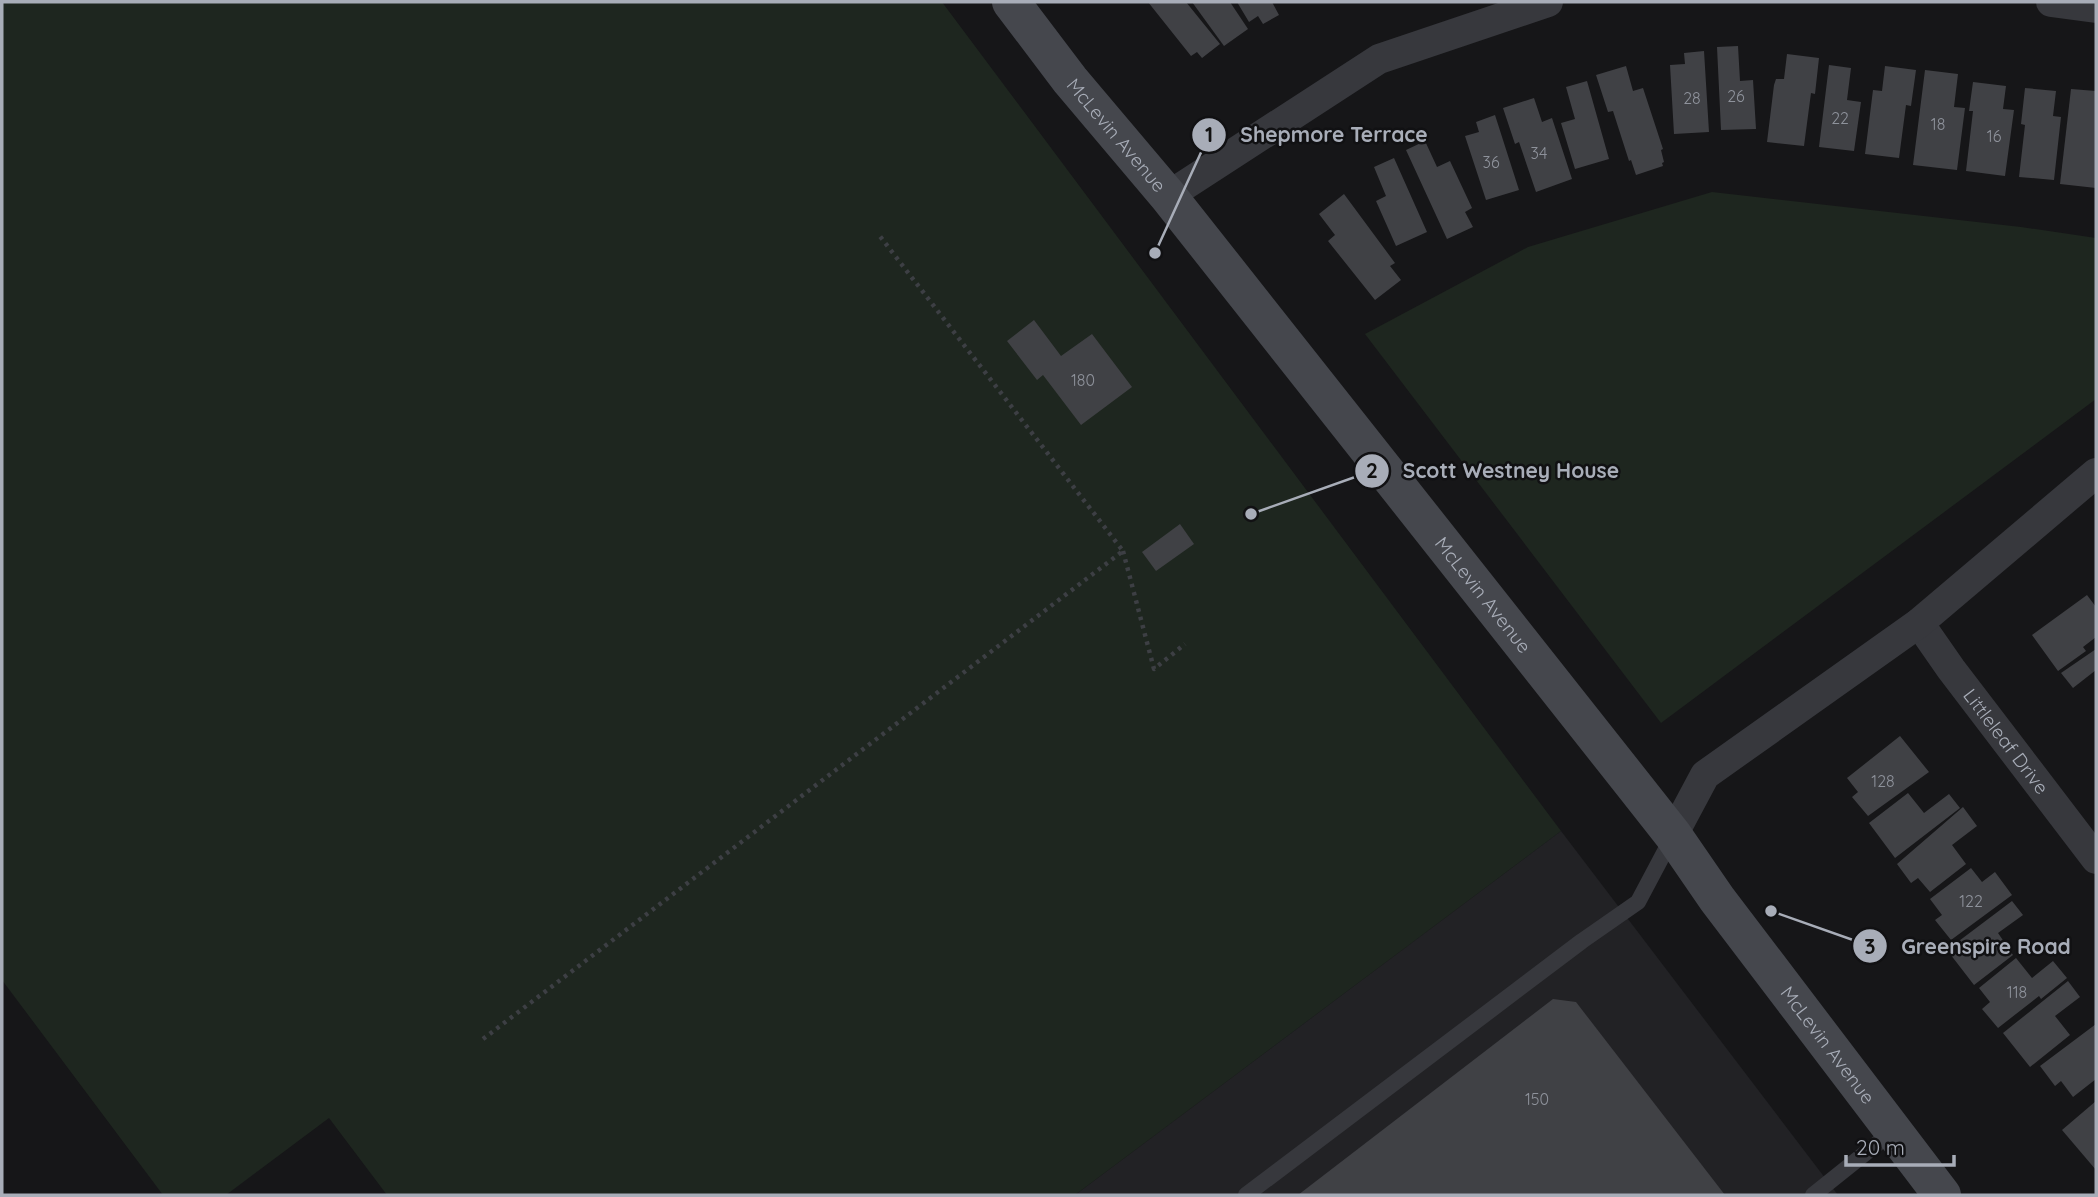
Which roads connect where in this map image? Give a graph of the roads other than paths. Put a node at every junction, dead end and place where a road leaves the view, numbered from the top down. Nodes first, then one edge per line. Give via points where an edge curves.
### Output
1 (1011, 2) edge
2 (1548, 2) edge
3 (2051, 2) edge
4 (2096, 8) edge
5 (1168, 197) junction
6 (2096, 473) edge
7 (1919, 622) junction
8 (1673, 835) junction
9 (2096, 859) edge
10 (1894, 1130) junction
11 (1246, 1195) edge
12 (1813, 1195) edge
13 (1942, 1195) edge

1 - 5 street, McLevin Avenue
2 - 5 street via 1379,59
3 - 4 street
5 - 8 street, McLevin Avenue
6 - 7 street
7 - 8 street via 1705,775
7 - 9 street, Littleleaf Drive
8 - 10 street, McLevin Avenue
8 - 11 lane via 1638,902
10 - 12 lane
10 - 13 street, McLevin Avenue

